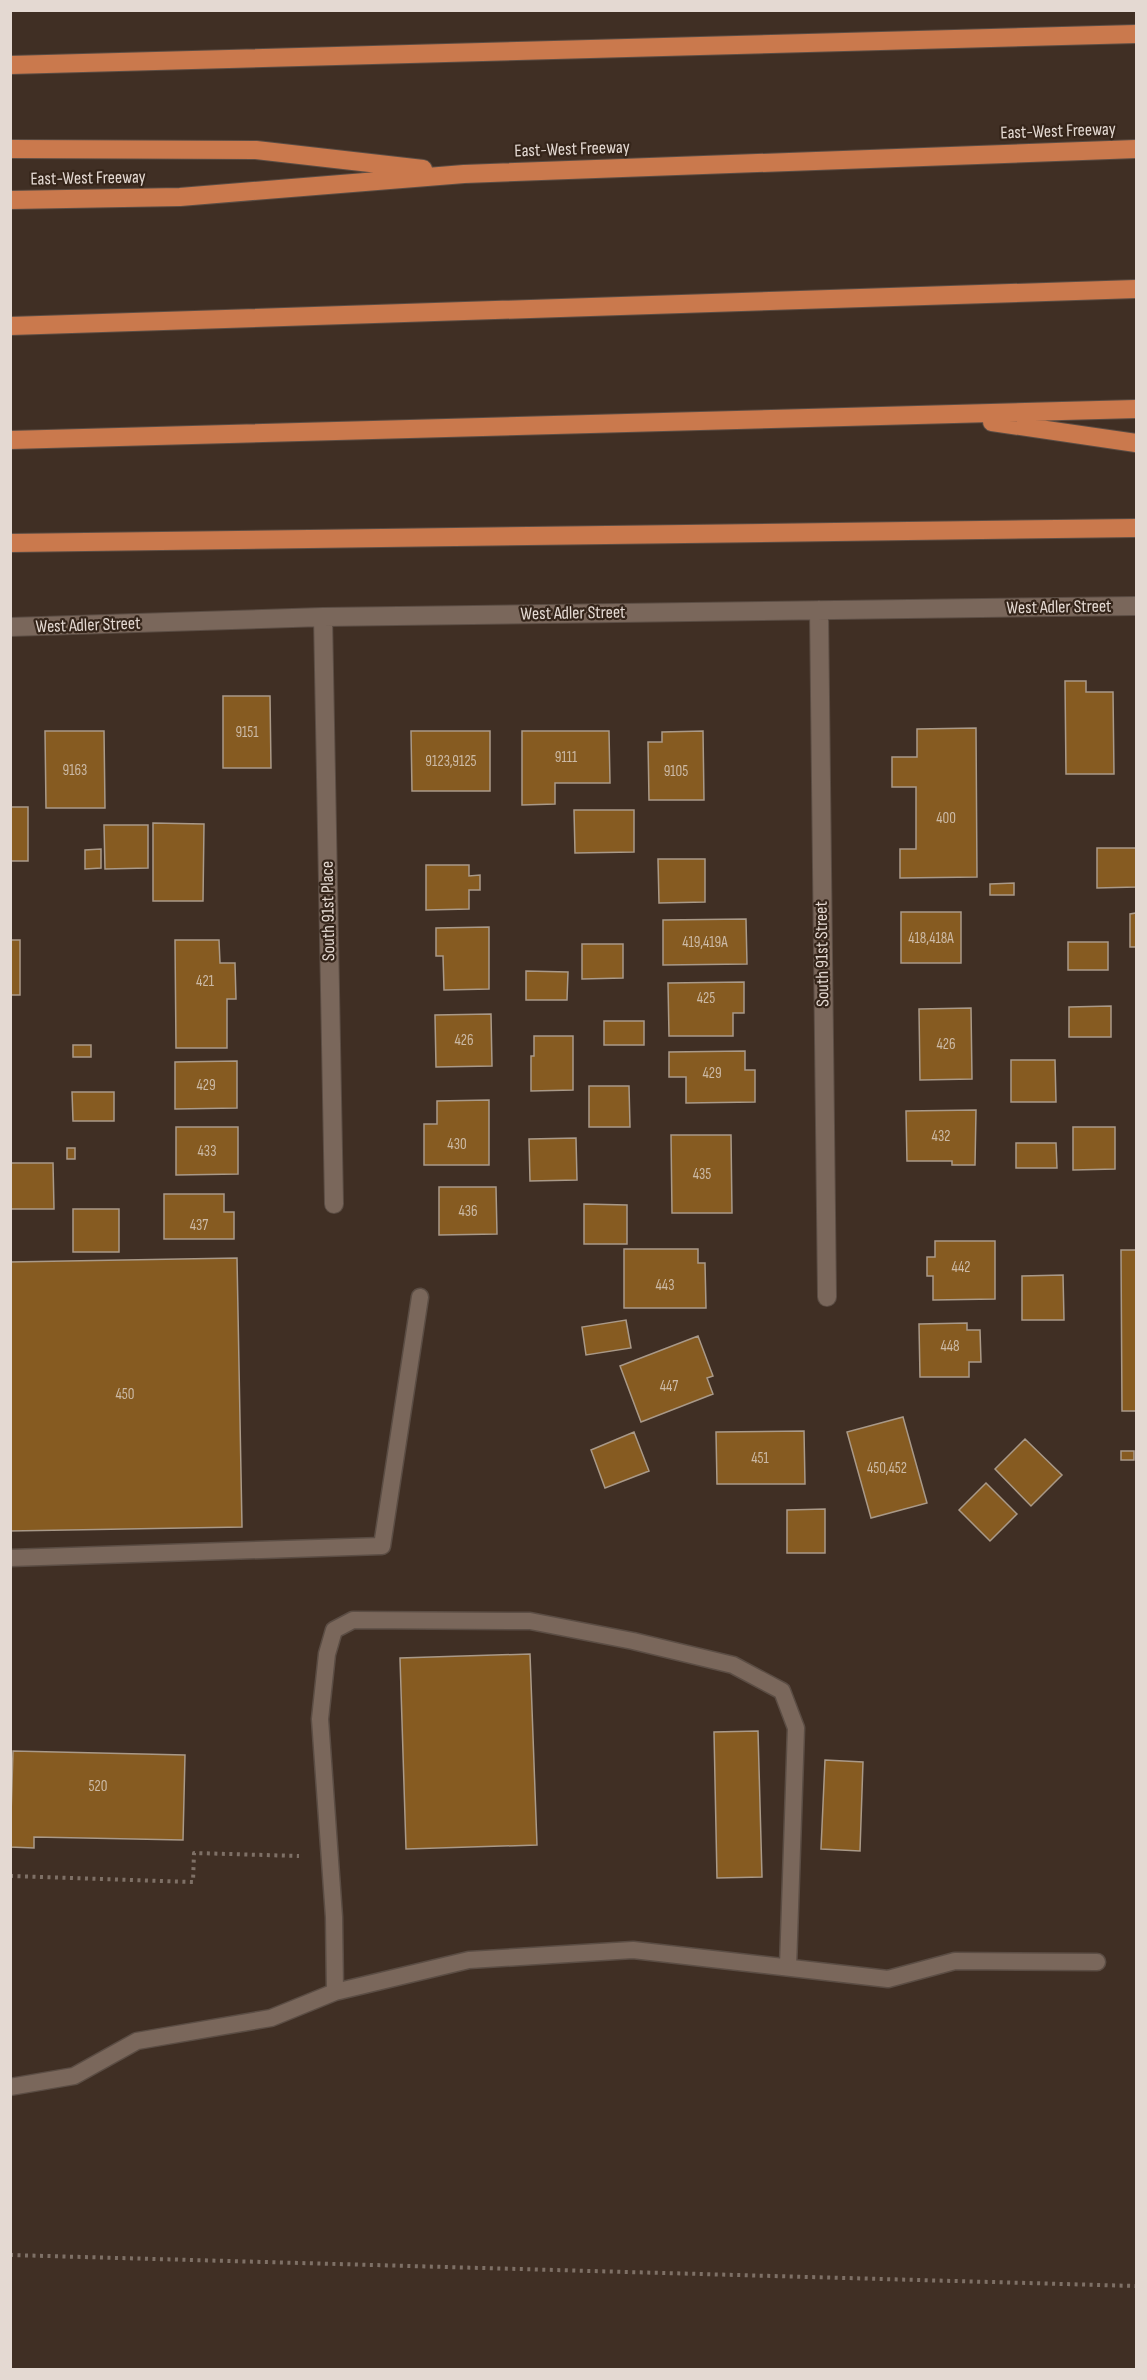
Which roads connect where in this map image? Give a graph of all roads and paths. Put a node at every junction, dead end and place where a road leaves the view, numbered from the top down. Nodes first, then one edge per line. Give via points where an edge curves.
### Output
1 (1137, 34) edge
2 (10, 65) edge
3 (10, 149) edge
4 (1137, 149) edge
5 (464, 174) junction
6 (10, 200) edge
7 (1137, 289) edge
8 (10, 326) edge
9 (1137, 409) edge
10 (942, 414) junction
11 (10, 440) edge
12 (1137, 443) edge
13 (1137, 528) edge
14 (10, 543) edge
15 (1137, 606) edge
16 (819, 610) junction
17 (323, 617) junction
18 (10, 627) edge
19 (334, 1204) dead end
20 (420, 1297) dead end
21 (826, 1297) dead end
22 (10, 1558) edge
23 (330, 1857) junction
24 (10, 1876) edge
25 (1097, 1962) dead end
26 (789, 1967) junction
27 (335, 1992) junction
28 (10, 2087) edge
29 (10, 2254) edge
30 (1137, 2286) edge

1 - 2 highway
3 - 5 highway via 256,150
4 - 5 highway, East-West Freeway
5 - 6 highway, East-West Freeway via 180,197
7 - 8 highway
9 - 10 highway
10 - 11 highway
10 - 12 highway
13 - 14 highway
15 - 16 street, West Adler Street
16 - 17 street, West Adler Street
16 - 21 street, South 91st Street
17 - 18 street, West Adler Street
17 - 19 street, South 91st Place
20 - 22 lane via 382,1546
23 - 24 path via 194,1853 194,1882
23 - 26 lane via 320,1719 327,1654 334,1630 353,1620 530,1621 733,1665 783,1690 796,1728
23 - 27 lane
25 - 26 lane via 955,1961 888,1979
26 - 27 lane via 633,1950 469,1960
27 - 28 lane via 271,2018 137,2041 74,2076
29 - 30 path

